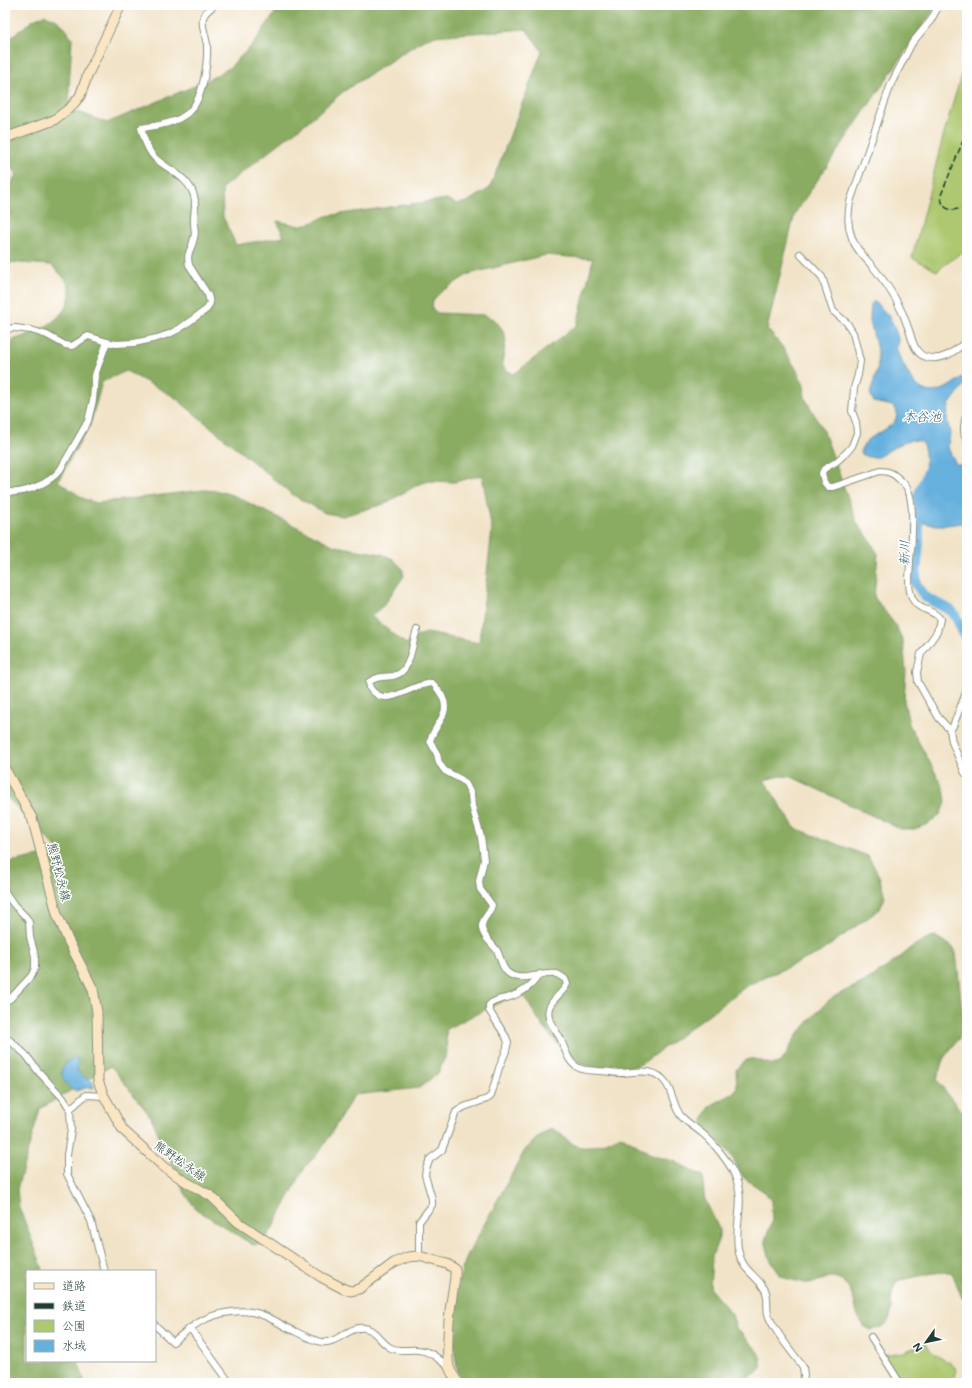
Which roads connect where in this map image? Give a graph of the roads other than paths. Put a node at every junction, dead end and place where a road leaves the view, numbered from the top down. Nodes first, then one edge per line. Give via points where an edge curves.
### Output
1 (122, 5) edge
2 (215, 5) edge
3 (939, 5) edge
4 (5, 138) edge
5 (800, 254) dead end
6 (5, 329) edge
7 (967, 341) edge
8 (107, 342) junction
9 (967, 413) edge
10 (967, 442) edge
11 (5, 491) edge
12 (417, 630) dead end
13 (967, 690) edge
14 (950, 730) junction
15 (5, 769) edge
16 (967, 774) edge
17 (5, 892) edge
18 (540, 974) junction
19 (5, 1002) edge
20 (5, 1036) edge
21 (104, 1096) junction
22 (70, 1109) junction
23 (419, 1256) junction
24 (104, 1270) edge
25 (156, 1326) edge
26 (190, 1328) junction
27 (871, 1337) dead end
28 (449, 1367) junction
29 (230, 1383) edge
30 (459, 1383) edge
31 (803, 1383) edge
32 (900, 1383) edge

1 - 4 main road via 80,96 71,107 54,120
2 - 8 street via 206,12 203,19 207,60 201,91 195,104 189,112 176,120 141,128 155,158 182,178 194,196 195,232 188,259 210,303 207,309 169,334 134,343
3 - 7 street via 931,20 912,43 891,84 850,202 848,217 852,240 889,287 904,315 918,352 926,357 943,357
5 - 14 street via 822,277 833,311 847,323 853,333 860,361 852,411 857,433 847,452 824,469 824,482 828,487 833,487 886,471 892,473 907,488 912,504 908,581 911,595 919,607 934,613 940,619 937,632 921,654 917,672 918,682 939,718
6 - 8 street via 15,328 42,333 72,346 88,336
8 - 11 street via 95,375 88,421 56,476 34,488
9 - 10 street via 964,420 964,437
12 - 18 street via 406,667 400,674 376,677 369,682 370,688 374,693 385,697 432,683 440,692 445,704 444,713 430,741 445,771 462,780 471,794 484,860 479,881 480,889 492,905 481,928 507,972 524,978
13 - 14 street
14 - 16 street via 952,742
15 - 21 main road, 熊野松永線 via 32,818 57,914 92,988 97,1012 98,1081
17 - 19 street via 29,922 35,956 32,975
18 - 23 street via 532,985 489,1004 489,1010 508,1042 506,1051 492,1096 456,1112 442,1150 430,1159 425,1175 432,1205 419,1222
18 - 31 street via 557,974 565,979 567,984 549,1007 548,1014 564,1049 577,1067 621,1073 654,1072 669,1088 682,1117 721,1153 735,1175 739,1192 737,1246 740,1258 745,1268 766,1291 768,1314 802,1367
20 - 22 street via 26,1055
21 - 22 street via 86,1095
21 - 23 main road, 熊野松永線 via 123,1130 165,1168 211,1196 238,1222 338,1286 351,1292 394,1263 408,1257
22 - 24 street via 67,1174 91,1221
23 - 28 main road, 熊野松永線 via 455,1269 456,1280 450,1312
25 - 26 street via 173,1342
26 - 28 street via 217,1314 242,1311 253,1312 274,1320 324,1343 350,1331 366,1328 391,1348 429,1352
26 - 29 street
27 - 32 street
28 - 30 main road

